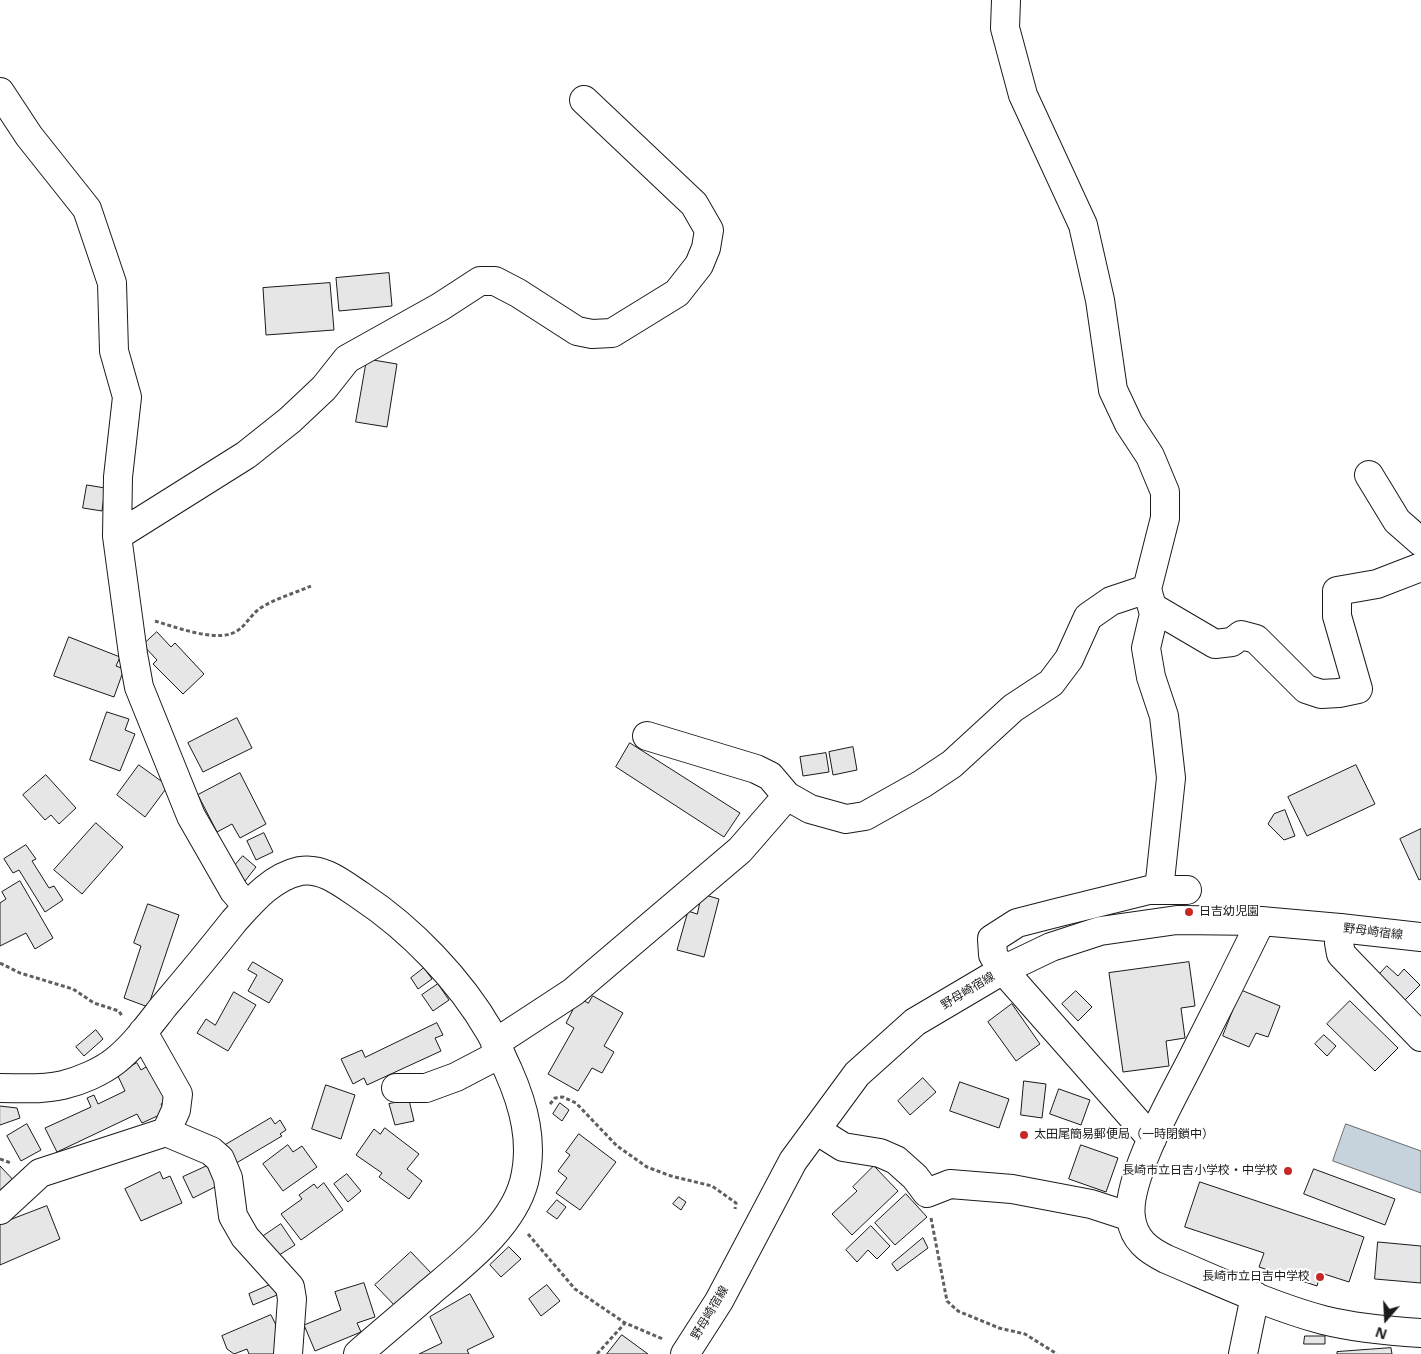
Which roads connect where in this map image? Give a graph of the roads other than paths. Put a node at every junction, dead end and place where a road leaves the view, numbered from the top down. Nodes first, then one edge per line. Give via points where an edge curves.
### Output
1 (1006, 0) edge
2 (0, 92) edge
3 (584, 100) dead end
4 (1369, 475) dead end
5 (117, 536) junction
6 (1421, 542) edge
7 (1421, 567) edge
8 (1150, 598) junction
9 (648, 736) dead end
10 (787, 796) junction
11 (1159, 890) junction
12 (1187, 890) dead end
13 (247, 906) junction
14 (1261, 921) junction
15 (1340, 928) junction
16 (1421, 937) edge
17 (1003, 970) junction
18 (143, 1032) junction
19 (1421, 1037) edge
20 (498, 1048) junction
21 (0, 1088) edge
22 (396, 1088) dead end
23 (816, 1130) junction
24 (166, 1132) junction
25 (1152, 1139) junction
26 (0, 1210) edge
27 (1131, 1217) junction
28 (1255, 1296) junction
29 (1421, 1334) edge
30 (288, 1354) edge
31 (358, 1354) edge
32 (685, 1354) edge
33 (1243, 1354) edge

1 - 8 street via 1005,28 1023,95 1083,225 1100,300 1112,390 1150,456 1165,492 1165,518
2 - 5 street via 88,209 112,282 114,351 127,397 118,477
3 - 5 street via 694,204 709,230 706,248 698,265 676,293 612,333 592,334 577,331 495,281 480,281 347,359 324,388 246,455
4 - 6 street via 1397,521
5 - 13 street via 139,687 191,816 234,890
7 - 8 street via 1377,584 1337,591 1336,616 1358,689 1339,693 1321,694 1306,689 1256,639 1242,635 1232,642 1215,644
8 - 10 street via 1111,601 1088,616 1069,659 1051,683 1013,708 952,764 896,800 864,816 846,819 810,809
8 - 11 street via 1154,614 1146,648 1151,677 1164,716 1171,778
9 - 10 street via 770,776
10 - 20 street via 740,850 573,992
11 - 12 street
11 - 17 street via 1018,923 992,939 992,955
13 - 18 street
13 - 20 street via 275,880 288,874 302,870 318,871 333,877 388,915 420,944 454,980
14 - 15 street, 野母崎宿線
14 - 17 street, 野母崎宿線 via 1177,920 1100,931 1051,947
14 - 25 street
15 - 16 street, 野母崎宿線
15 - 19 street via 1341,954
17 - 23 street, 野母崎宿線 via 915,1022 857,1074
17 - 25 street
18 - 21 street via 115,1060 82,1079 46,1088
18 - 24 street via 178,1094 176,1110
20 - 22 street via 456,1077 426,1088
20 - 31 street via 518,1094 529,1140 524,1184 511,1212 478,1251
23 - 27 street via 843,1147 880,1153 896,1160 927,1193 950,1184 1012,1189 1091,1204
23 - 32 street, 野母崎宿線 via 793,1161 719,1301
24 - 26 street via 40,1173
24 - 30 street via 210,1151 220,1159 228,1178 233,1216 245,1237 290,1287
25 - 27 street via 1132,1193
27 - 28 street via 1134,1230 1150,1251
28 - 29 street via 1322,1320 1372,1330
28 - 33 street

